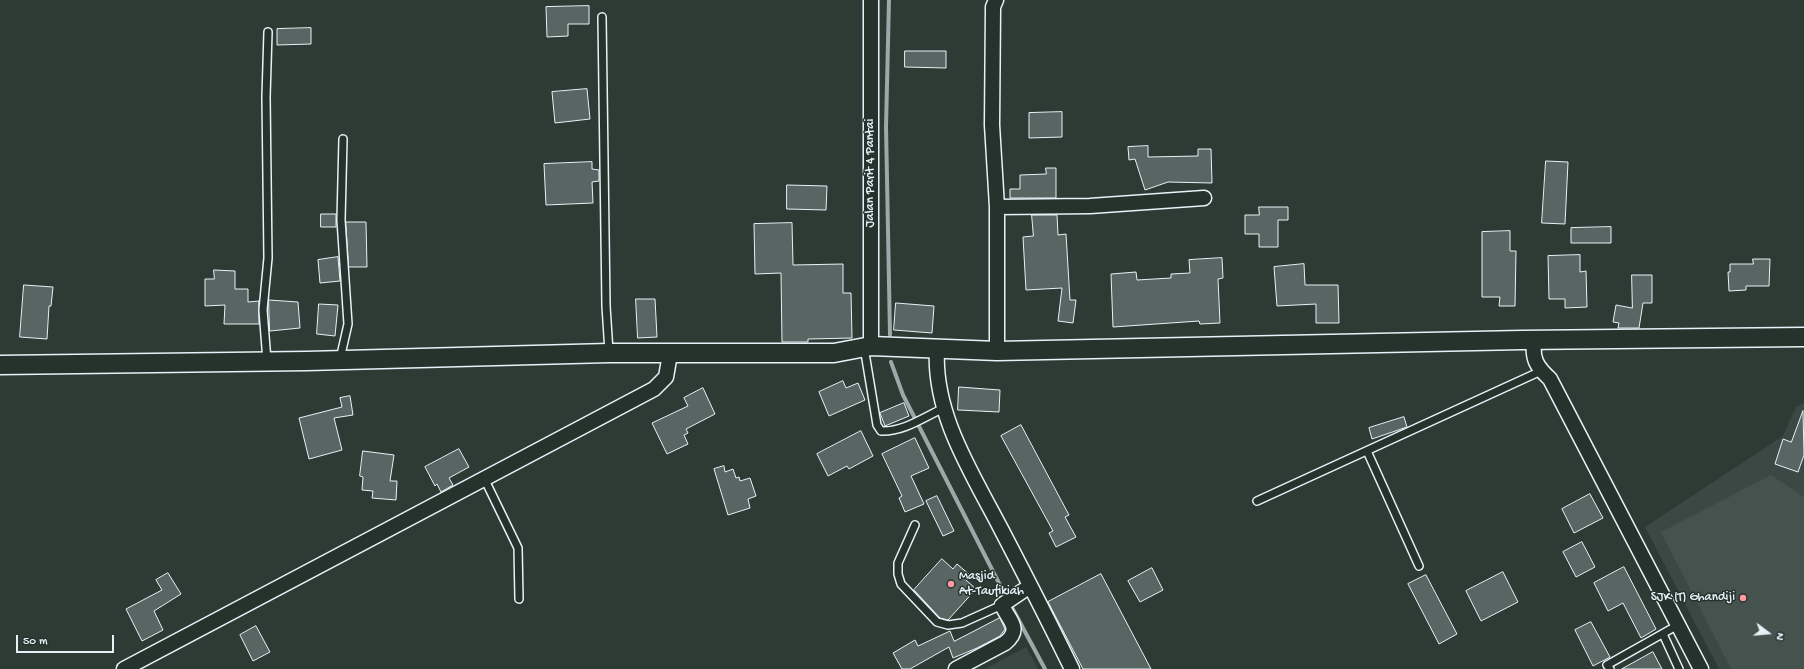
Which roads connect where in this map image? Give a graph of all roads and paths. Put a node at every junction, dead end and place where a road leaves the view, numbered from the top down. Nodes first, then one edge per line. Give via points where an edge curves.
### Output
1 (871, 0) edge
2 (996, 0) edge
3 (602, 17) dead end
4 (268, 32) dead end
5 (343, 139) dead end
6 (1204, 198) dead end
7 (997, 207) junction
8 (1804, 337) edge
9 (1534, 340) junction
10 (868, 346) junction
11 (937, 348) junction
12 (997, 351) junction
13 (609, 353) junction
14 (670, 354) junction
15 (340, 359) junction
16 (267, 362) junction
17 (0, 365) edge
18 (1541, 371) junction
19 (944, 408) junction
20 (1366, 450) junction
21 (484, 478) junction
22 (1257, 501) dead end
23 (915, 525) dead end
24 (1419, 566) dead end
25 (1030, 586) junction
26 (519, 599) dead end
27 (1008, 601) junction
28 (1678, 625) junction
29 (1663, 634) junction
30 (124, 669) edge
31 (956, 669) edge
32 (1072, 669) edge
33 (1610, 669) edge
34 (1679, 669) edge
35 (1701, 669) edge

1 - 10 street, Jalan Parit 4 Pantai
2 - 7 street via 993,7 992,125
3 - 13 lane via 606,306
4 - 16 lane via 268,258 263,310
5 - 15 lane via 341,220 348,324
6 - 7 street via 1090,206
7 - 12 street
8 - 9 street
9 - 12 street
9 - 18 street via 1534,361
10 - 11 street
10 - 14 street via 834,353
10 - 19 lane via 877,425 881,431 891,431 911,424
11 - 12 street
11 - 19 street via 936,367
13 - 14 street
13 - 15 street
14 - 21 street via 666,377 654,388
15 - 16 street
16 - 17 street
18 - 20 lane
18 - 28 street via 1550,379
19 - 25 street via 959,448
20 - 22 lane
20 - 24 lane
21 - 26 lane via 518,548
21 - 30 street
23 - 27 lane via 898,563 898,574 901,584 937,622 948,625 962,623
25 - 27 street
25 - 32 street
27 - 31 street via 1013,622 1011,638
28 - 29 lane
28 - 35 street
29 - 33 lane via 1607,665
29 - 34 lane

